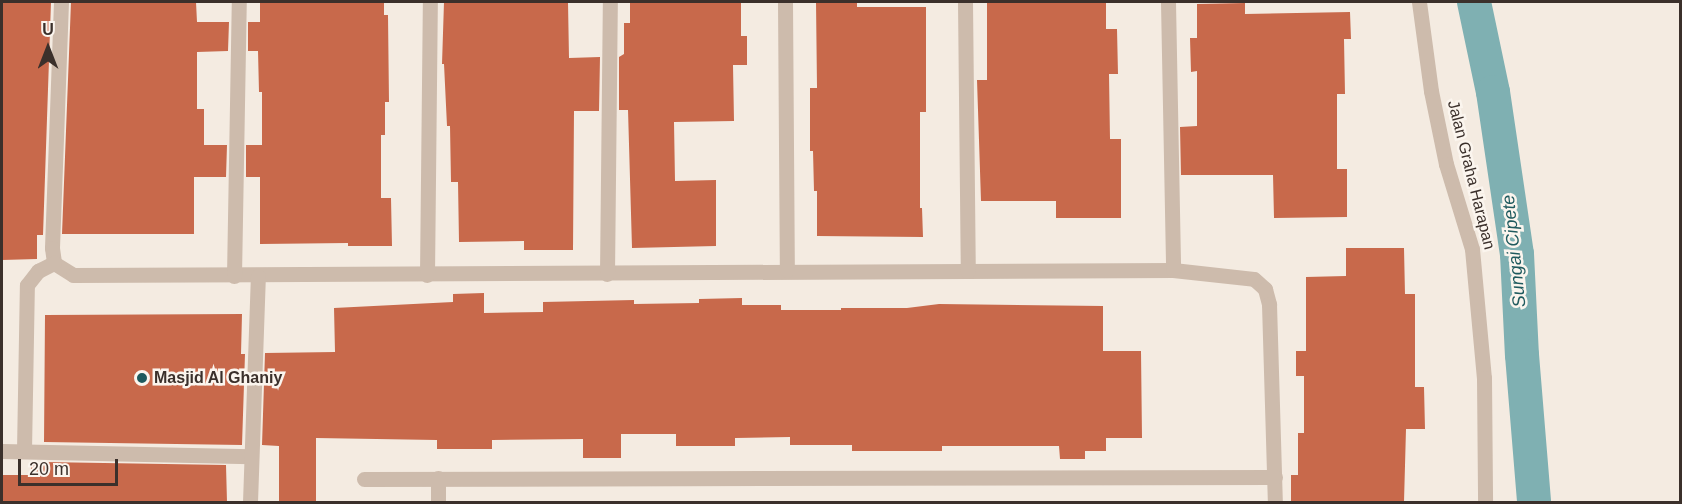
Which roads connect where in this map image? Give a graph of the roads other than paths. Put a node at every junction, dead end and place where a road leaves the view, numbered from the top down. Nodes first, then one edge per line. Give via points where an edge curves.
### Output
1 (61, 2) edge
2 (239, 2) edge
3 (430, 2) edge
4 (610, 2) edge
5 (785, 2) edge
6 (965, 2) edge
7 (1168, 2) edge
8 (1419, 2) edge
9 (54, 263) junction
10 (787, 270) junction
11 (1173, 270) junction
12 (968, 271) junction
13 (607, 274) junction
14 (426, 275) junction
15 (234, 276) junction
16 (258, 276) junction
17 (2, 451) edge
18 (24, 452) junction
19 (251, 456) junction
20 (1275, 477) junction
21 (438, 478) junction
22 (364, 479) dead end
23 (250, 502) edge
24 (438, 502) edge
25 (1275, 502) edge
26 (1485, 502) edge

1 - 9 street
2 - 15 street
3 - 14 street
4 - 13 street
5 - 10 street
6 - 12 street
7 - 11 street
8 - 26 street, Jalan Graha Harapan via 1446,164 1476,274 1484,378
9 - 15 street via 73,275
9 - 18 street via 38,271 27,285
10 - 12 street
10 - 13 street
11 - 12 street
11 - 20 street via 1254,279 1265,289 1269,304
13 - 14 street
14 - 16 street
15 - 16 street
16 - 19 street
17 - 18 street
18 - 19 street
19 - 23 street
20 - 21 street
20 - 25 street
21 - 22 street
21 - 24 street

